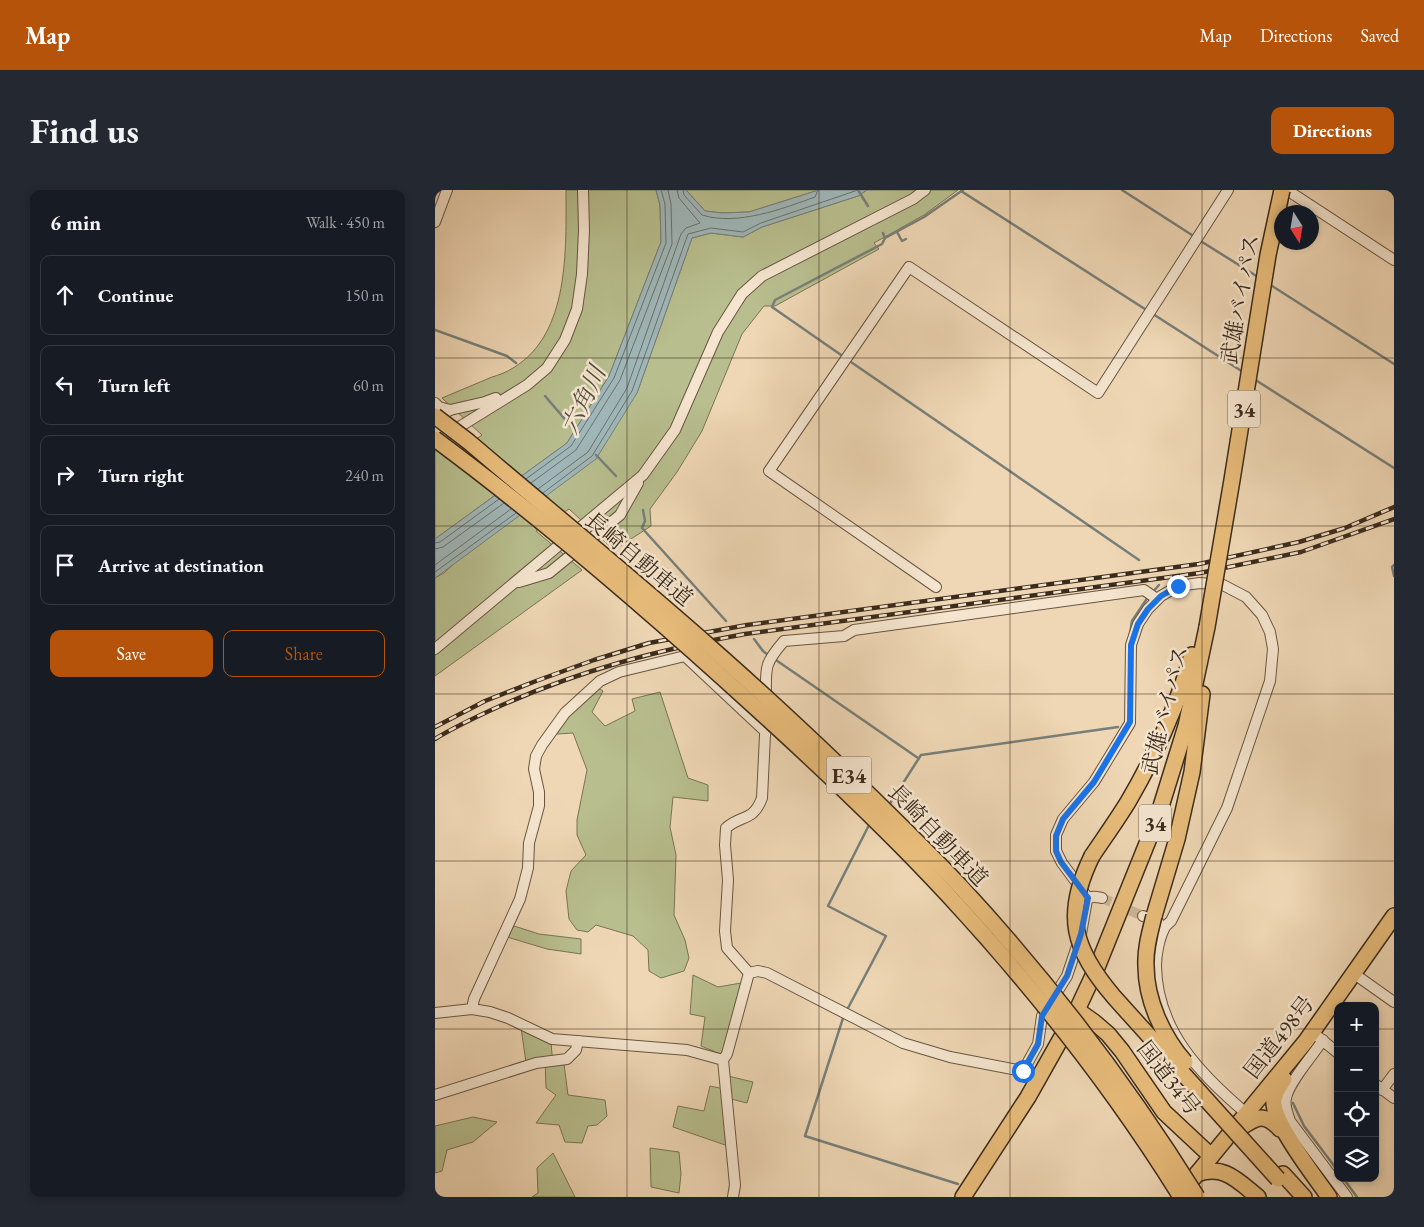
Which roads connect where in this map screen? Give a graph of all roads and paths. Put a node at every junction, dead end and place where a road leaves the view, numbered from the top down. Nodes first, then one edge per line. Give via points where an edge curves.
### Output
1 (447, 190) edge
2 (583, 190) edge
3 (925, 190) edge
4 (1228, 190) edge
5 (1282, 190) edge
6 (1287, 190) edge
7 (1303, 194) edge
8 (435, 222) edge
9 (1394, 260) edge
10 (527, 384) junction
11 (435, 403) edge
12 (449, 410) junction
13 (435, 418) edge
14 (435, 440) edge
15 (643, 475) junction
16 (514, 584) junction
17 (936, 587) dead end
18 (1157, 599) junction
19 (1203, 629) junction
20 (435, 649) edge
21 (766, 732) junction
22 (1088, 898) junction
23 (1102, 898) tunnel mouth
24 (1149, 916) junction
25 (1394, 916) edge
26 (1163, 929) junction
27 (749, 972) junction
28 (1353, 973) junction
29 (1394, 1002) edge
30 (472, 1009) junction
31 (1077, 1010) junction
32 (435, 1013) edge
33 (1314, 1038) junction
34 (578, 1042) junction
35 (1334, 1050) edge
36 (723, 1060) junction
37 (1394, 1074) edge
38 (1379, 1087) edge
39 (435, 1095) edge
40 (1394, 1098) edge
41 (1247, 1114) junction
42 (1291, 1141) junction
43 (1220, 1146) junction
44 (1225, 1172) junction
45 (1197, 1174) junction
46 (1281, 1176) junction
47 (733, 1197) edge
48 (963, 1197) edge
49 (1179, 1197) edge
50 (1197, 1197) edge
51 (1258, 1197) edge
52 (1294, 1197) edge
53 (1305, 1197) edge
54 (1329, 1197) edge
55 (1347, 1197) edge

1 - 8 street
2 - 10 street via 583,274 577,309 565,340 547,368
3 - 15 street via 762,276 742,294 718,332 675,430
4 - 17 street via 1099,393 909,268 769,471
5 - 19 highway, 武雄バイパス / 34, bridge
6 - 7 street
7 - 9 street
10 - 12 street via 485,402
10 - 14 street
11 - 12 street
12 - 13 street
13 - 50 highway, 長崎自動車道 / E34, bridge via 469,442 712,648 902,826 1014,947 1099,1051
14 - 49 highway, 長崎自動車道 / E34, bridge via 589,562 702,658 916,862 1055,1019 1128,1115
15 - 16 street
15 - 16 street via 620,515 549,573
16 - 20 street
18 - 21 street via 1144,590 854,630 844,636 784,641 771,657 766,670
18 - 22 street via 1138,624 1131,645 1130,722 1094,782 1063,819 1056,836 1056,851 1061,862
18 - 26 street via 1178,586 1200,583 1223,585 1246,597 1262,615 1273,649 1270,681 1227,808 1171,921
19 - 24 highway via 1205,668 1192,772 1177,839
19 - 31 highway, 武雄バイパス / 34 via 1186,726 1158,816
19 - 46 highway, bridge via 1161,737 1127,803 1083,875 1075,907 1076,924 1089,965 1114,997
21 - 27 street via 762,798 758,808 726,828 727,948
21 - 30 street via 685,656 619,672 600,681 565,713 536,756 534,769 539,806 529,843 525,884
22 - 23 street
22 - 27 street via 1081,934 1067,976 1042,1016 1038,1044 1023,1071 950,1057 903,1043 767,974
24 - 26 street
24 - 46 highway, bridge via 1147,980 1155,1011 1169,1041
25 - 28 highway, 国道498号
26 - 41 street via 1156,959 1156,976 1167,1020 1204,1075
27 - 36 street
28 - 29 street
28 - 33 highway, 国道498号
30 - 32 street
30 - 34 street via 508,1018 552,1039
31 - 43 highway, 国道34号 via 1108,1034 1163,1112
31 - 48 highway, 武雄バイパス / 34 via 1028,1097
33 - 35 street
33 - 41 highway, 国道498号
33 - 42 highway via 1276,1092 1277,1117
33 - 55 street via 1291,1085 1286,1109 1291,1121
34 - 36 street via 687,1050
34 - 39 street via 576,1050 567,1059 536,1063
36 - 47 street via 735,1185
37 - 38 street
38 - 40 street
41 - 43 highway, 国道498号
42 - 43 highway via 1273,1121 1263,1117 1251,1120
42 - 54 highway
43 - 44 highway via 1219,1161
43 - 45 highway
44 - 45 highway via 1213,1170
44 - 51 highway
45 - 49 highway
46 - 52 highway
46 - 53 highway

